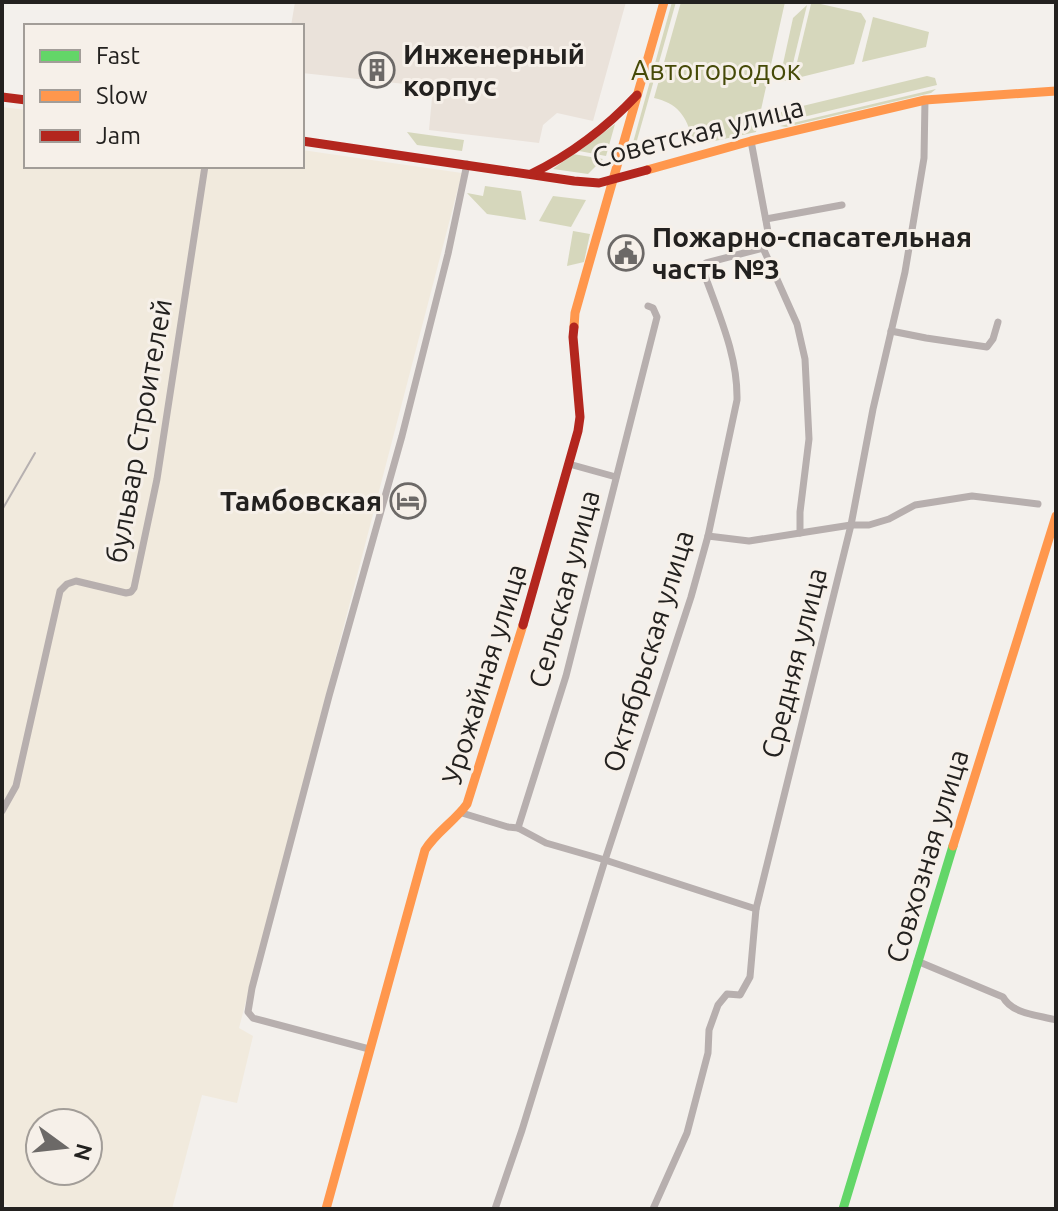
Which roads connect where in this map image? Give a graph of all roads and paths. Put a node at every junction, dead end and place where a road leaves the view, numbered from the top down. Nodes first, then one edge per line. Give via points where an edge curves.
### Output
1 (664, 2) edge
2 (1056, 91) edge
3 (639, 93) junction
4 (2, 97) edge
5 (24, 100) edge
6 (925, 100) junction
7 (304, 141) edge
8 (751, 141) junction
9 (467, 164) junction
10 (205, 168) edge
11 (529, 174) junction
12 (612, 180) junction
13 (842, 205) dead end
14 (766, 219) junction
15 (763, 248) junction
16 (648, 306) dead end
17 (998, 322) dead end
18 (891, 331) junction
19 (569, 464) junction
20 (616, 477) junction
21 (1038, 504) dead end
22 (1056, 516) edge
23 (851, 525) junction
24 (800, 533) junction
25 (708, 536) junction
26 (2, 811) edge
27 (462, 813) junction
28 (518, 828) junction
29 (605, 860) junction
30 (756, 909) junction
31 (917, 961) junction
32 (1056, 1020) edge
33 (369, 1049) junction
34 (326, 1209) edge
35 (495, 1209) edge
36 (653, 1209) edge
37 (843, 1209) edge

1 - 3 street, Урожайная улица
2 - 6 street, Советская улица
3 - 11 street via 599,130
3 - 12 street, Урожайная улица
4 - 5 street
6 - 8 street, Советская улица
6 - 18 street, Средняя улица via 924,158
7 - 9 street, Советская улица
8 - 12 street, Советская улица
8 - 14 street
9 - 11 street, Советская улица
9 - 33 street via 402,436 248,1012 253,1018
10 - 26 street, бульвар Строителей via 157,479 134,588 126,593 76,581 60,591 16,786
11 - 12 street, Советская улица via 590,183
12 - 19 street, Урожайная улица via 575,313 580,417
13 - 14 street
14 - 15 street via 769,237
15 - 24 street via 797,324 805,359 809,439
15 - 25 street, Октябрьская улица via 706,263 703,270 737,382
16 - 20 street, Сельская улица via 657,317
17 - 18 street via 987,347
18 - 23 street, Средняя улица
19 - 20 street
19 - 27 street, Урожайная улица
20 - 28 street, Сельская улица via 566,676
21 - 23 street via 972,496 915,505 889,519
22 - 31 street, Совхозная улица
23 - 24 street
23 - 30 street, Средняя улица
24 - 25 street via 749,541
25 - 29 street, Октябрьская улица
27 - 28 street
27 - 33 street, Урожайная улица via 425,850
28 - 29 street via 546,843
29 - 30 street
29 - 35 street, Октябрьская улица
30 - 36 street, Средняя улица via 750,977 740,995 727,994 718,1005 687,1133
31 - 32 street via 1003,997 1014,1009
31 - 37 street, Совхозная улица
33 - 34 street, Урожайная улица

